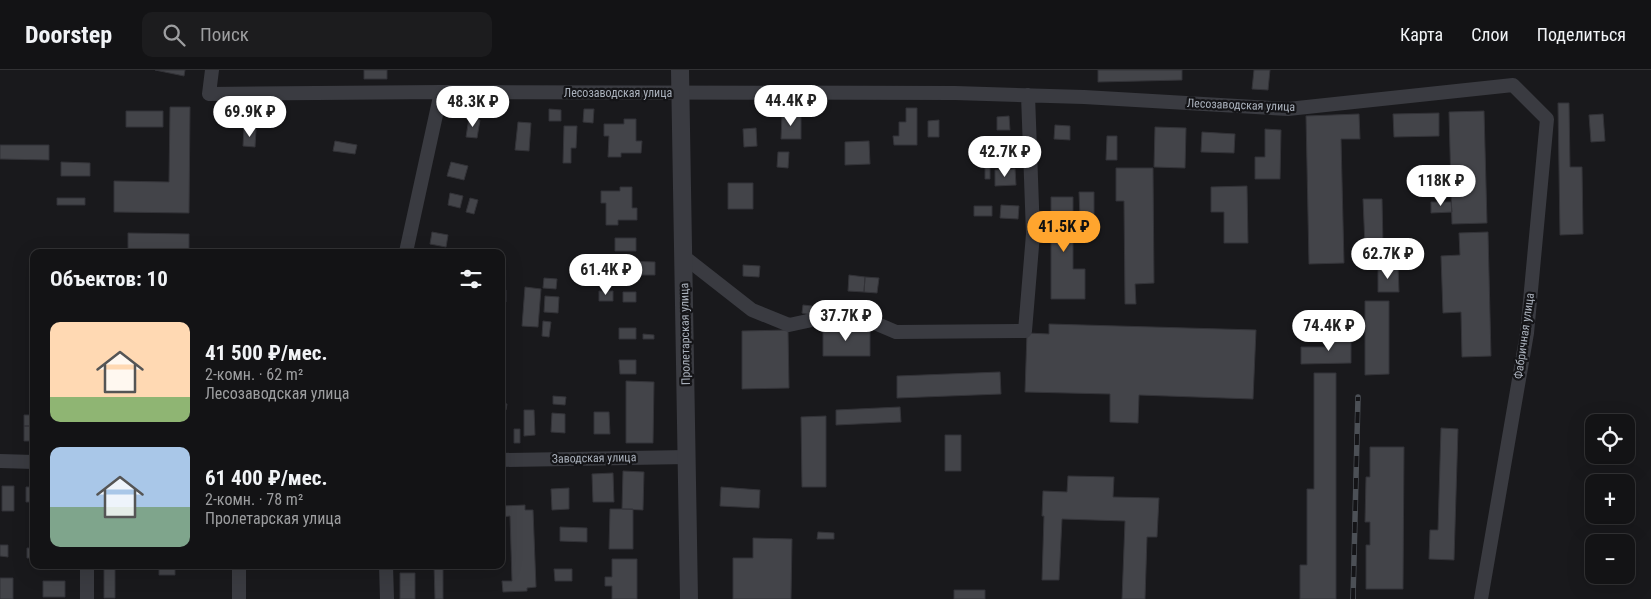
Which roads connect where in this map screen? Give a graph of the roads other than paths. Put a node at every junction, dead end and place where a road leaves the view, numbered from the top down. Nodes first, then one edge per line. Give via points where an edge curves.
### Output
1 (212, 70) edge
2 (680, 70) edge
3 (1513, 85) joint
4 (441, 92) junction
5 (680, 93) junction
6 (1028, 95) junction
7 (407, 249) edge
8 (683, 256) junction
9 (688, 457) junction
10 (505, 460) edge
11 (0, 461) edge
12 (30, 462) edge
13 (87, 569) edge
14 (239, 569) edge
15 (386, 569) edge
16 (87, 599) edge
17 (238, 599) edge
18 (387, 599) edge
19 (689, 599) edge
20 (1481, 599) edge

1 - 4 street, Лесозаводская улица via 209,94
2 - 5 street, Пролетарская улица
3 - 6 street, Лесозаводская улица via 1288,109
3 - 20 street, Фабричная улица via 1547,119 1527,333
4 - 5 street, Лесозаводская улица
4 - 7 street
5 - 6 street, Лесозаводская улица
5 - 8 street, Пролетарская улица
6 - 8 street via 1034,234 1024,331 896,332 850,312 788,325 752,310
8 - 9 street, Пролетарская улица
9 - 10 street, Заводская улица
9 - 19 street, Пролетарская улица
11 - 12 street
13 - 16 street
14 - 17 street
15 - 18 street

